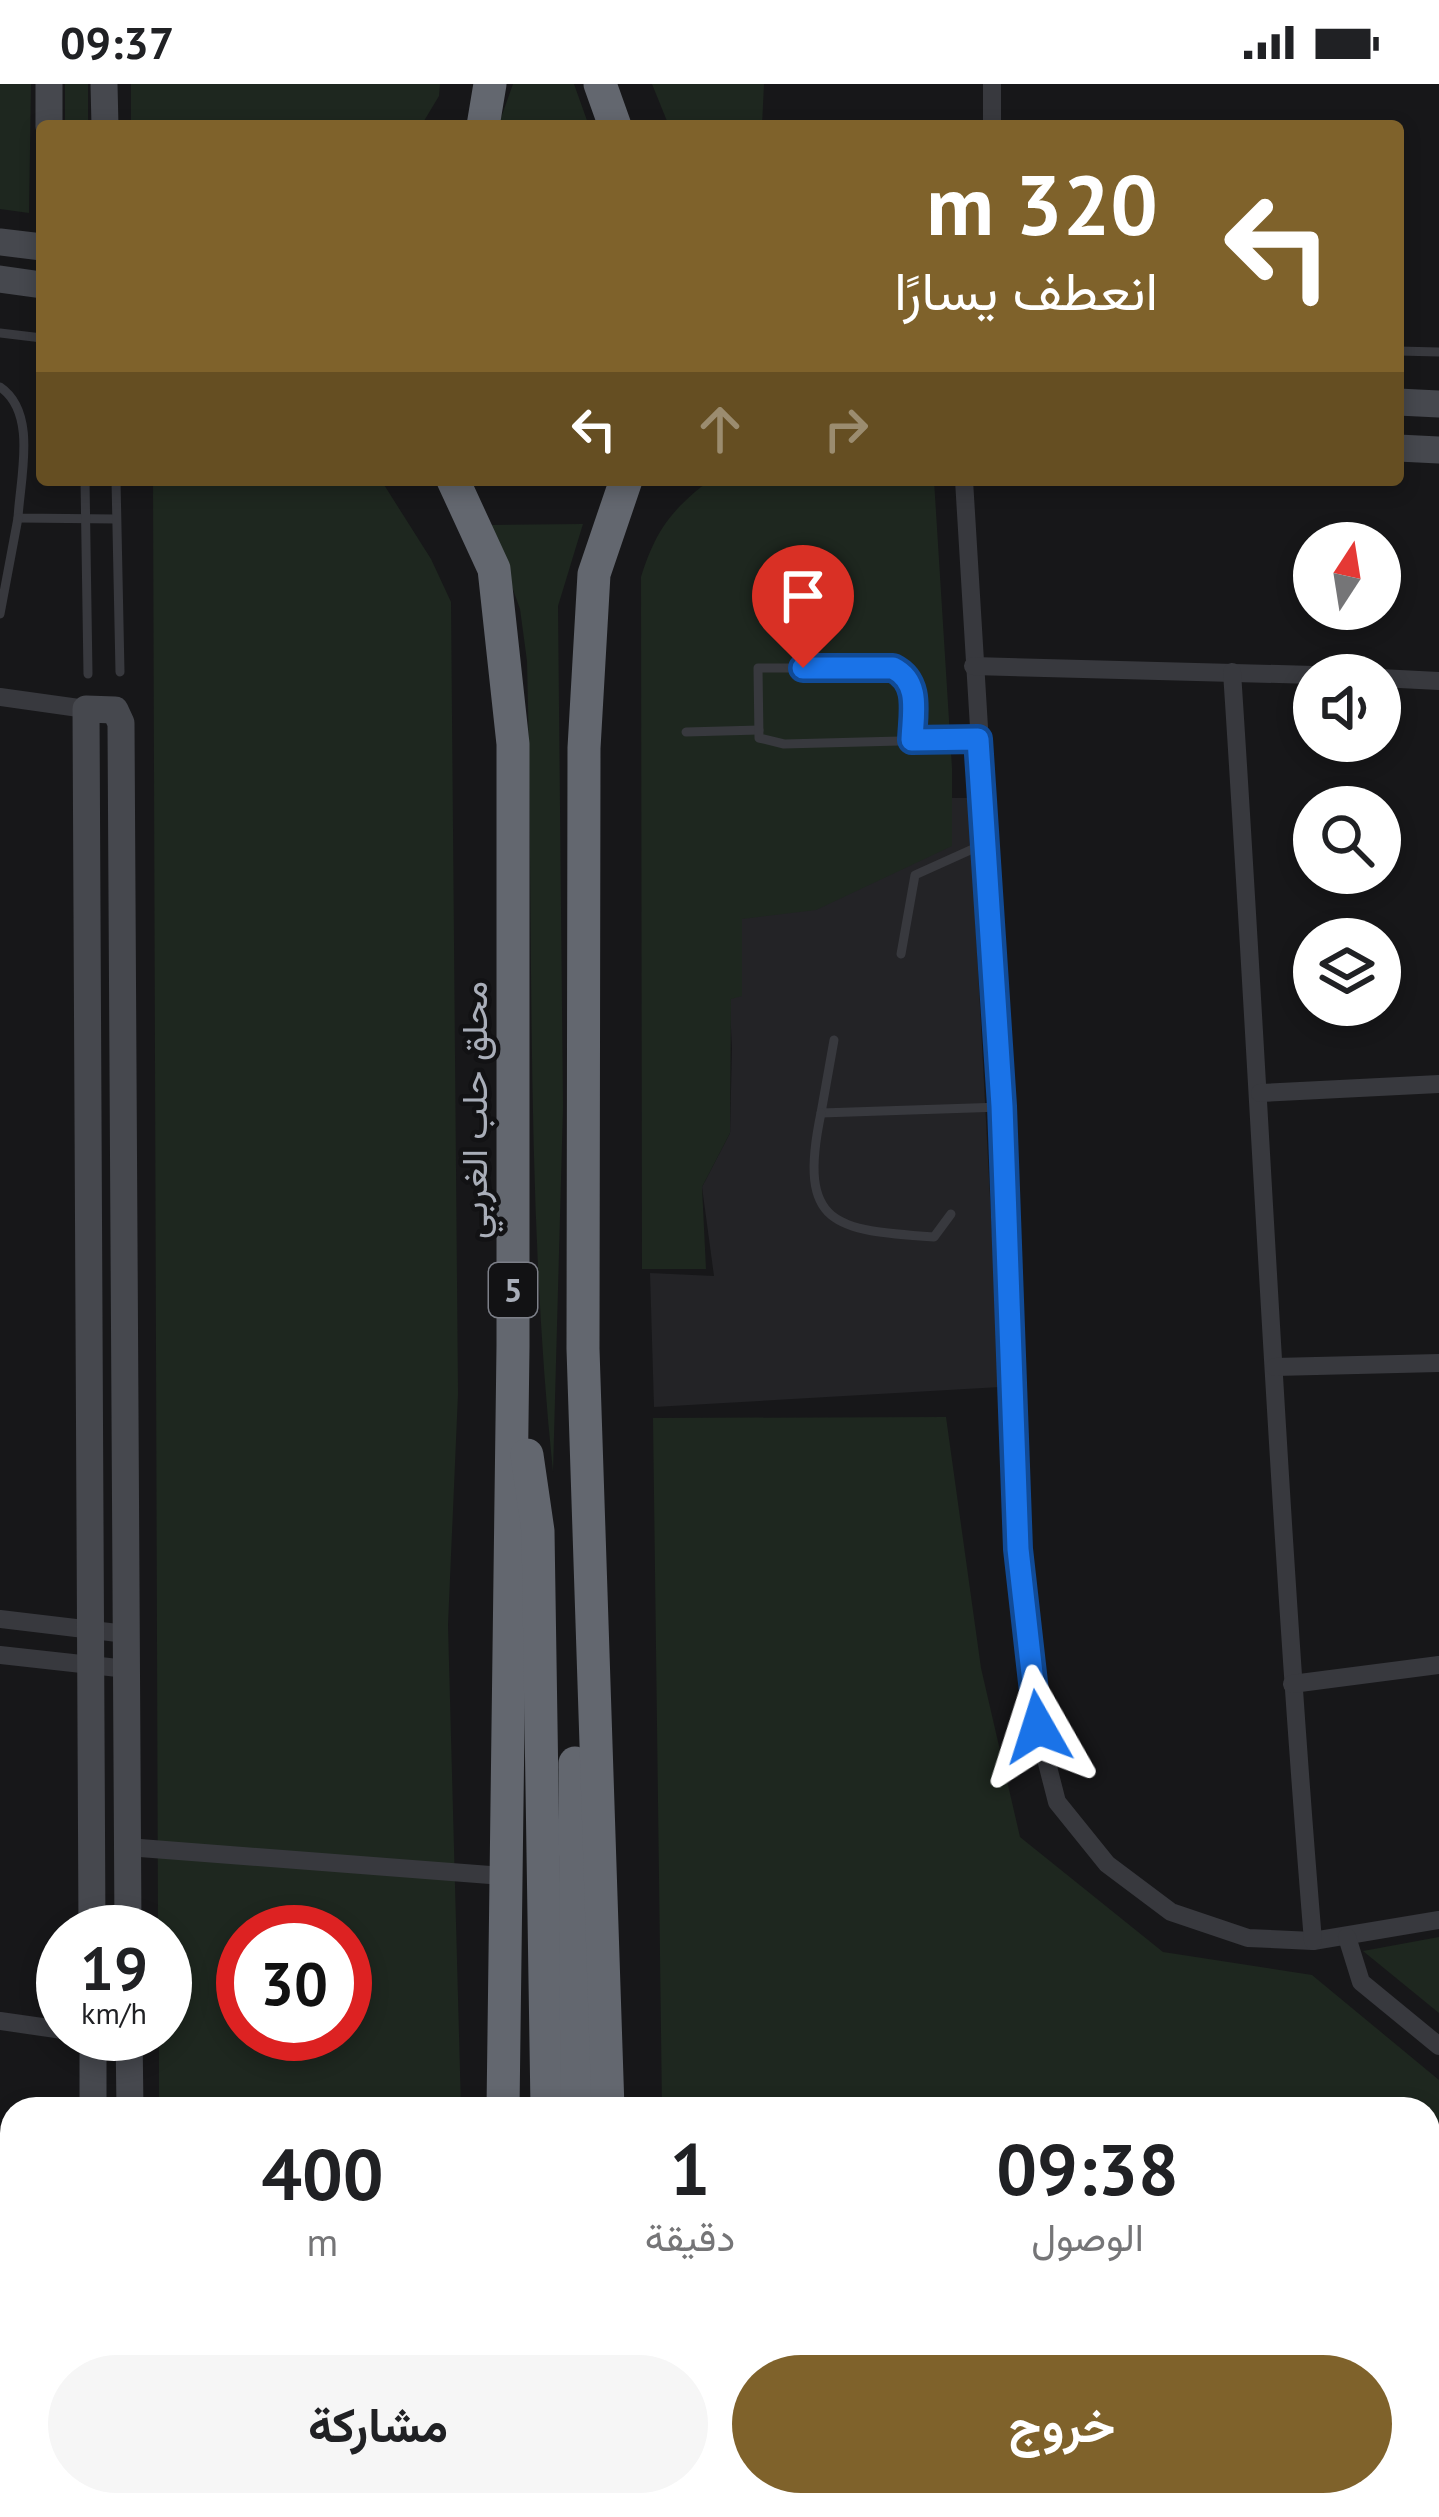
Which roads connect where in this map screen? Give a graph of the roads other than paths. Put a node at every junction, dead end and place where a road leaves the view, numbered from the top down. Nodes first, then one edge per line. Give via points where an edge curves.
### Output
1 (49, 84) edge
2 (104, 84) edge
3 (490, 84) edge
4 (600, 84) edge
5 (992, 84) edge
6 (49, 120) edge
7 (105, 120) edge
8 (484, 120) edge
9 (613, 120) edge
10 (992, 120) edge
11 (0, 242) edge
12 (36, 247) edge
13 (0, 279) edge
14 (36, 284) edge
15 (0, 332) edge
16 (36, 337) edge
17 (1404, 351) edge
18 (1439, 352) edge
19 (0, 387) edge
20 (1404, 402) edge
21 (1439, 404) edge
22 (1404, 448) edge
23 (1439, 450) edge
24 (85, 486) edge
25 (116, 486) edge
26 (456, 486) edge
27 (624, 486) edge
28 (964, 486) edge
29 (18, 518) junction
30 (116, 519) junction
31 (85, 521) junction
32 (0, 614) edge
33 (973, 666) junction
34 (120, 672) dead end
35 (1232, 672) junction
36 (88, 674) dead end
37 (1293, 674) edge
38 (1401, 679) edge
39 (1439, 681) edge
40 (0, 697) edge
41 (86, 709) junction
42 (759, 730) junction
43 (686, 732) dead end
44 (978, 739) junction
45 (912, 740) junction
46 (986, 843) junction
47 (902, 954) dead end
48 (834, 1040) dead end
49 (1439, 1084) edge
50 (1260, 1093) junction
51 (1002, 1106) junction
52 (821, 1113) junction
53 (951, 1214) dead end
54 (513, 1346) junction
55 (583, 1349) junction
56 (1439, 1363) edge
57 (1275, 1367) junction
58 (0, 1619) edge
59 (91, 1632) junction
60 (126, 1634) junction
61 (0, 1655) edge
62 (1439, 1665) edge
63 (91, 1667) junction
64 (127, 1669) junction
65 (1292, 1684) junction
66 (127, 1847) junction
67 (503, 1876) junction
68 (92, 1905) edge
69 (128, 1905) edge
70 (1439, 1920) edge
71 (1346, 1937) junction
72 (1313, 1941) junction
73 (0, 2020) edge
74 (36, 2026) edge
75 (1439, 2046) edge
76 (93, 2061) edge
77 (129, 2061) edge
78 (93, 2097) edge
79 (130, 2097) edge
80 (503, 2097) edge
81 (547, 2097) edge
82 (577, 2097) edge
83 (608, 2097) edge

1 - 6 street
2 - 7 street
3 - 8 highway
4 - 9 highway
5 - 10 street
11 - 12 street
13 - 14 street
15 - 16 lane
17 - 18 lane
19 - 29 lane via 20,405
20 - 21 street
22 - 23 street
24 - 31 lane
25 - 30 lane
26 - 54 highway, محلق حلب الغربي / 5 via 494,569 513,744
27 - 55 highway, 5 via 594,574 584,748
28 - 33 street
29 - 31 lane
29 - 32 lane
30 - 31 lane
30 - 34 lane
31 - 36 lane
33 - 35 street
33 - 44 street
35 - 37 street
35 - 50 street
38 - 39 street
40 - 41 street
41 - 59 street
41 - 60 street via 116,710 122,722
42 - 43 lane
42 - 45 lane via 759,738 784,744
42 - 45 lane via 758,668 893,668 913,688
44 - 45 lane
44 - 46 street
46 - 47 lane via 915,874
46 - 51 street
48 - 52 lane
49 - 50 street
50 - 57 street
51 - 52 lane
51 - 72 street via 1018,1549 1038,1727 1057,1802 1107,1864 1171,1912 1248,1938
52 - 53 lane via 815,1191 839,1223 934,1237
54 - 67 highway, محلق حلب الغربي / 5
54 - 81 highway via 538,1531
55 - 82 highway via 574,1536
55 - 83 highway, 5
56 - 57 street
57 - 65 street
58 - 59 street
59 - 60 street
59 - 63 street
60 - 64 street
61 - 63 street
62 - 65 street
63 - 64 street
63 - 68 street
64 - 66 street
65 - 72 street
66 - 67 street
66 - 69 street
67 - 80 highway, محلق حلب الغربي / 5
70 - 71 street
71 - 72 street
71 - 75 street via 1361,1982
73 - 74 street
76 - 78 street
77 - 79 street

